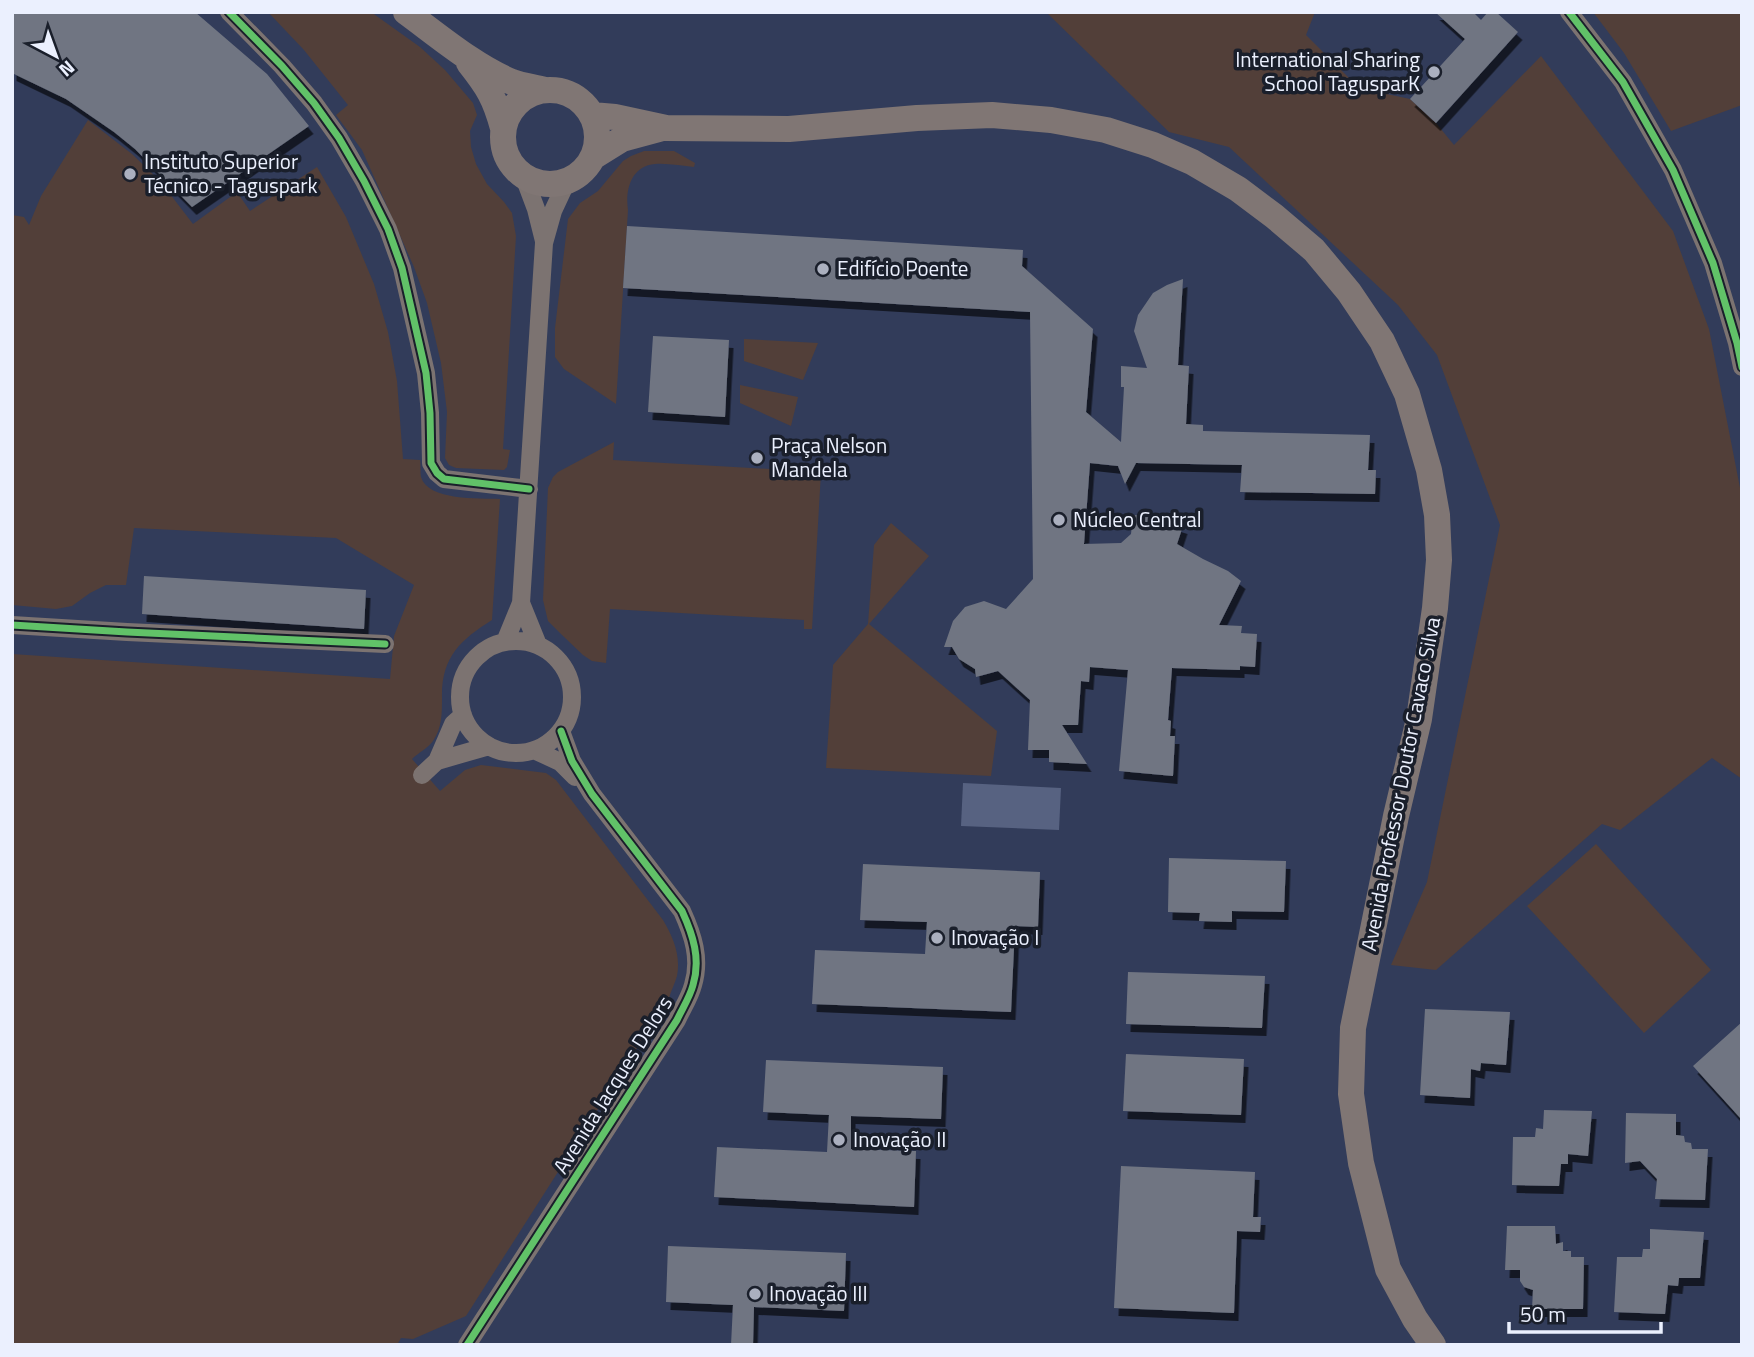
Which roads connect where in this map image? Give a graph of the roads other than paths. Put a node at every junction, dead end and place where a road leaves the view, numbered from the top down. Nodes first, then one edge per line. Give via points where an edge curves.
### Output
1 (229, 12) edge
2 (406, 12) edge
3 (1569, 12) edge
4 (459, 51) junction
5 (545, 90) junction
6 (592, 115) junction
7 (503, 128) junction
8 (666, 128) junction
9 (593, 157) junction
10 (524, 177) junction
11 (567, 181) junction
12 (544, 243) junction
13 (1742, 367) edge
14 (529, 489) junction
15 (521, 603) junction
16 (12, 625) edge
17 (505, 642) junction
18 (385, 644) dead end
19 (538, 645) junction
20 (463, 715) junction
21 (561, 731) junction
22 (489, 746) junction
23 (534, 750) junction
24 (437, 761) junction
25 (422, 775) dead end
26 (592, 794) junction
27 (467, 1345) edge
28 (1433, 1345) edge

1 - 14 street via 314,103 339,138 388,229 402,268 426,373 431,463 437,473 444,479
2 - 4 main road
3 - 13 street via 1623,82 1672,170 1713,264
4 - 5 main road via 500,76
4 - 7 main road via 485,82 497,103
5 - 6 main road via 572,95
5 - 7 main road via 518,102
6 - 8 main road, Avenida Professor Doutor Cavaco Silva
6 - 9 main road via 597,136
7 - 10 main road via 506,156
8 - 9 main road, Avenida Professor Doutor Cavaco Silva via 622,139
8 - 28 main road, Avenida Professor Doutor Cavaco Silva via 789,129 917,117 992,116 1051,120 1118,134 1192,162 1274,216 1314,250 1382,341 1407,394 1429,470 1439,560 1419,719 1353,1028 1351,1094 1361,1163 1388,1269
9 - 11 main road via 578,176
10 - 11 main road via 553,185
10 - 12 street
11 - 12 street
12 - 14 street
14 - 15 street
15 - 17 street
15 - 19 street
16 - 18 street
17 - 19 street
17 - 20 street via 474,659 467,669 460,692
19 - 21 street via 564,667 571,686 572,706
20 - 22 street via 477,738
20 - 24 street via 453,724
21 - 23 street
21 - 26 street, Avenida Jacques Delors
22 - 23 street via 511,753
22 - 24 street
23 - 26 street, Avenida Jacques Delors via 560,762
24 - 25 street
26 - 27 street, Avenida Jacques Delors via 682,911 697,957 693,987 677,1020

